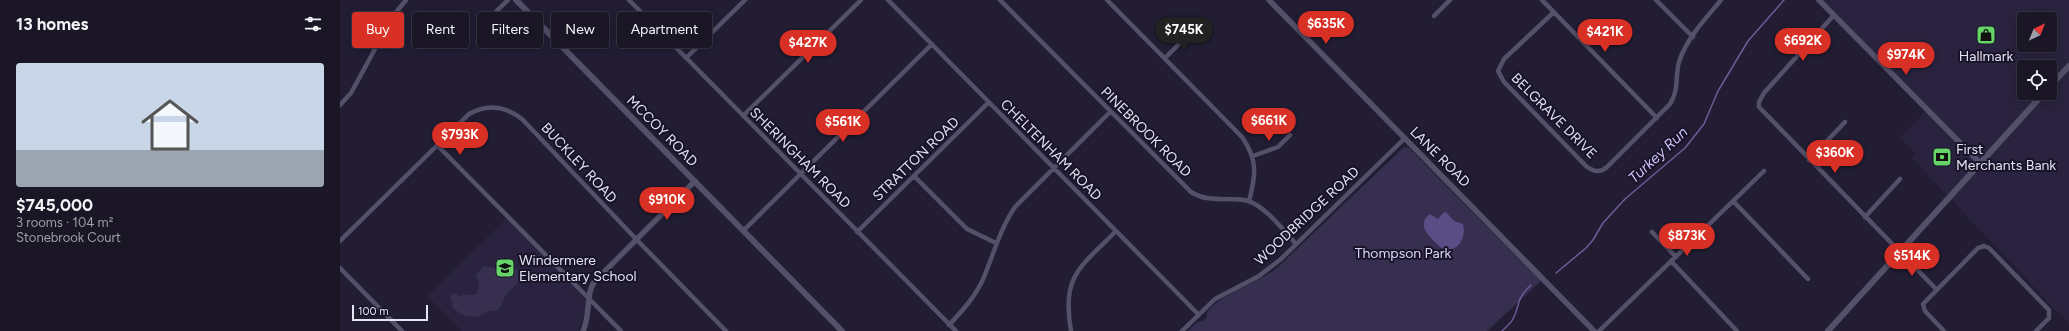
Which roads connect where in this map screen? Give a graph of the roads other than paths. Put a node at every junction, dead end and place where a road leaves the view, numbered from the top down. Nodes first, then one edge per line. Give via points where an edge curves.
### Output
1 (406, 0) edge
2 (508, 0) edge
3 (516, 0) edge
4 (629, 0) edge
5 (745, 0) edge
6 (861, 0) edge
7 (888, 0) edge
8 (1000, 0) edge
9 (1269, 0) edge
10 (1450, 0) edge
11 (1542, 0) edge
12 (1656, 0) edge
13 (1722, 0) edge
14 (1819, 0) edge
15 (1111, 1) edge
16 (496, 12) edge
17 (1554, 12) junction
18 (1834, 15) junction
19 (1434, 16) dead end
20 (1191, 32) dead end
21 (1693, 37) junction
22 (932, 44) junction
23 (686, 58) junction
24 (1165, 58) junction
25 (2069, 66) edge
26 (2057, 79) edge
27 (2038, 100) edge
28 (989, 102) junction
29 (340, 105) edge
30 (1110, 112) junction
31 (743, 116) junction
32 (1657, 118) junction
33 (1845, 122) dead end
34 (1290, 136) dead end
35 (1405, 138) junction
36 (437, 145) junction
37 (1253, 156) junction
38 (1809, 160) junction
39 (1980, 163) junction
40 (1054, 168) junction
41 (1764, 171) dead end
42 (800, 174) junction
43 (914, 176) junction
44 (1900, 179) dead end
45 (695, 181) junction
46 (1249, 201) junction
47 (1734, 202) junction
48 (1865, 217) junction
49 (743, 231) junction
50 (1116, 231) junction
51 (857, 232) junction
52 (1652, 232) dead end
53 (636, 239) junction
54 (340, 241) edge
55 (996, 243) junction
56 (1296, 244) junction
57 (1900, 252) junction
58 (1676, 257) junction
59 (1671, 261) junction
60 (340, 268) edge
61 (1808, 279) dead end
62 (1936, 289) junction
63 (589, 299) junction
64 (1199, 315) junction
65 (949, 325) junction
66 (402, 331) edge
67 (583, 331) edge
68 (621, 331) edge
69 (726, 331) edge
70 (842, 331) edge
71 (956, 331) edge
72 (1071, 331) edge
73 (1182, 331) edge
74 (1594, 331) edge
75 (1599, 331) edge
76 (1737, 331) edge
77 (1828, 331) edge
78 (1944, 331) edge
79 (2036, 331) edge

1 - 29 street via 393,16 351,93
2 - 16 street
3 - 45 main road, MCCOY ROAD
4 - 23 street, SHERINGHAM ROAD
5 - 23 street
6 - 31 street
7 - 22 street, CHELTENHAM ROAD
8 - 30 street, PINEBROOK ROAD
9 - 35 street, LANE ROAD
10 - 19 street
11 - 17 street
12 - 21 street
13 - 21 street
14 - 18 street
15 - 24 street
17 - 32 street
17 - 32 street, BELGRAVE DRIVE via 1504,59 1498,71 1504,82 1592,170 1599,171 1607,166
18 - 38 street via 1764,93 1759,102 1762,112
18 - 39 street
20 - 24 street
21 - 32 street via 1679,64 1675,97
22 - 28 street, CHELTENHAM ROAD
22 - 42 street
23 - 31 street, SHERINGHAM ROAD
24 - 37 street via 1242,137
25 - 26 main road
27 - 39 main road
28 - 40 street, CHELTENHAM ROAD
28 - 43 street, STRATTON ROAD
30 - 40 street
30 - 46 street, PINEBROOK ROAD via 1191,192 1212,200
31 - 42 street, SHERINGHAM ROAD
33 - 38 street
34 - 37 street via 1278,147
35 - 56 street, WOODBRIDGE ROAD
35 - 74 street, LANE ROAD
36 - 53 street, BUCKLEY ROAD via 476,110 492,107 508,110 522,119
36 - 54 street
36 - 63 street
37 - 46 street via 1255,180
38 - 48 street
39 - 57 main road
40 - 50 street, CHELTENHAM ROAD
40 - 55 street via 1015,207 1003,225
41 - 47 street
42 - 49 street
42 - 51 street, SHERINGHAM ROAD
43 - 51 street, STRATTON ROAD
43 - 55 street via 962,225
44 - 48 street
45 - 49 main road, MCCOY ROAD
45 - 53 street
46 - 56 street via 1263,210
47 - 58 street
47 - 61 street
48 - 57 street
49 - 70 main road, MCCOY ROAD
50 - 64 street, CHELTENHAM ROAD
50 - 72 street via 1081,266 1072,281 1067,300
51 - 65 street, SHERINGHAM ROAD
52 - 58 street
53 - 63 street via 595,281 590,289
53 - 69 street, BUCKLEY ROAD
55 - 65 street via 971,301
56 - 64 street, WOODBRIDGE ROAD via 1270,268 1249,282 1225,293
57 - 62 street
57 - 77 main road
58 - 59 street
59 - 75 street
59 - 76 street
60 - 66 street
62 - 78 street via 1925,300 1923,308
62 - 79 street via 1981,246 1989,248 2049,310 2049,318
63 - 67 street via 589,316
63 - 68 street
64 - 73 street, WOODBRIDGE ROAD
65 - 71 street, SHERINGHAM ROAD

